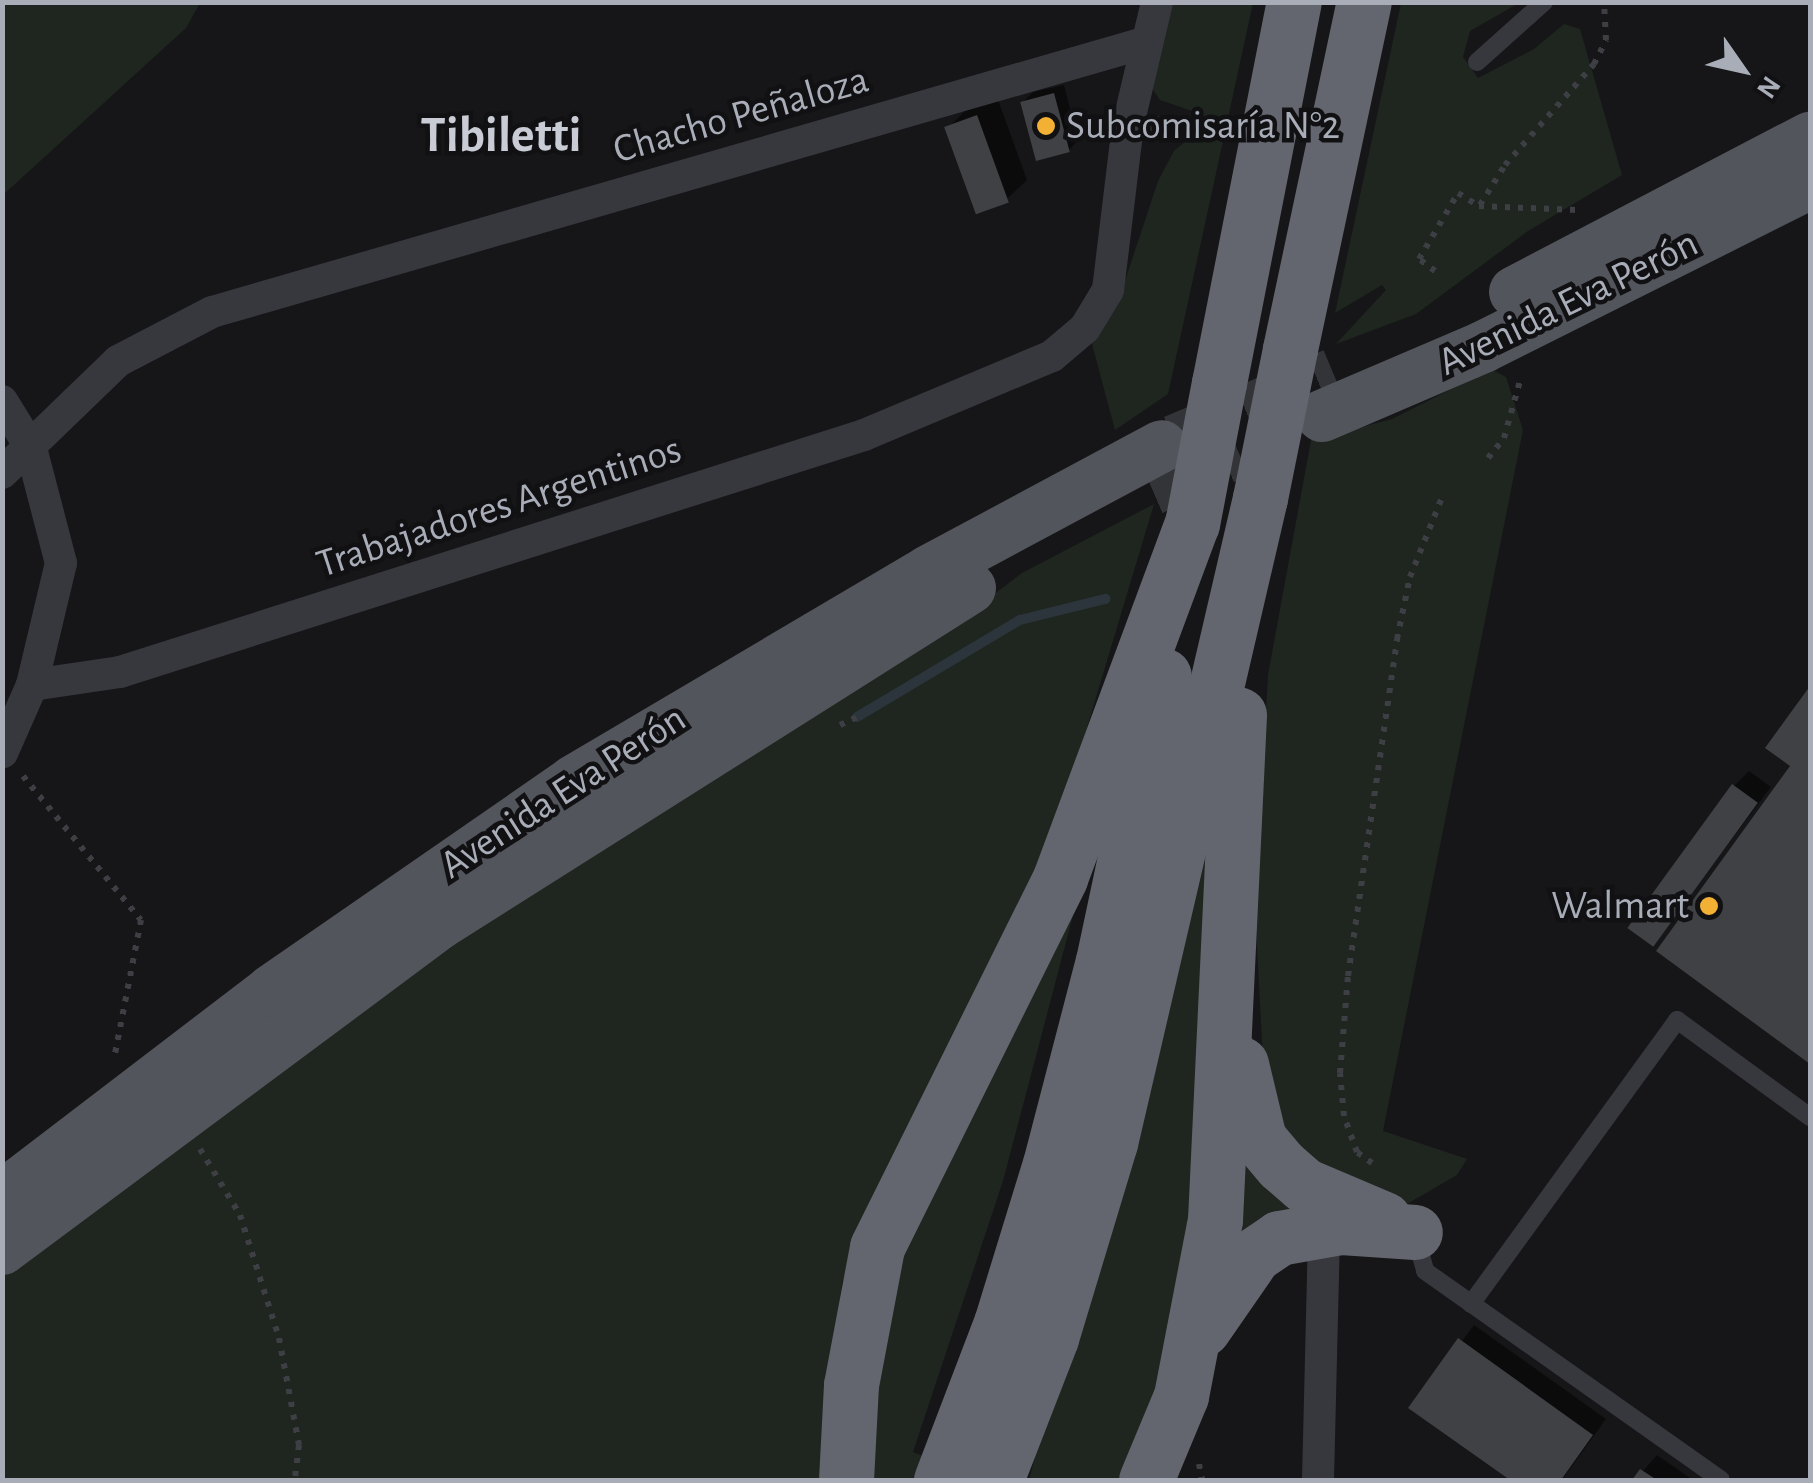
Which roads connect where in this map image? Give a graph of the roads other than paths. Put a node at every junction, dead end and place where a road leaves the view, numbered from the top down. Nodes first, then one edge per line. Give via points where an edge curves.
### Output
1 (1157, 2) edge
2 (1294, 2) edge
3 (1364, 2) edge
4 (1544, 2) edge
5 (1147, 42) junction
6 (1477, 62) dead end
7 (1170, 124) dead end
8 (1128, 125) junction
9 (1810, 138) edge
10 (1810, 184) edge
11 (1315, 380) junction
12 (2, 401) edge
13 (31, 448) junction
14 (2, 473) edge
15 (1260, 498) junction
16 (1192, 524) junction
17 (32, 685) junction
18 (3, 753) edge
19 (1230, 977) junction
20 (1810, 1117) edge
21 (2, 1197) edge
22 (1324, 1229) junction
23 (1415, 1232) junction
24 (2, 1249) edge
25 (1471, 1304) junction
26 (1181, 1396) junction
27 (998, 1405) junction
28 (846, 1480) edge
29 (941, 1480) edge
30 (996, 1480) edge
31 (1146, 1480) edge
32 (1162, 1480) edge
33 (1318, 1480) edge
34 (1721, 1480) edge

1 - 5 street, Trabajadores Argentinos
2 - 16 highway, bridge
3 - 11 highway
4 - 6 lane
5 - 8 street, Trabajadores Argentinos
5 - 13 street, Chacho Peñaloza via 212,312 118,361
7 - 8 lane
8 - 17 street, Trabajadores Argentinos via 1108,290 1085,328 1052,356 864,436 120,672
9 - 11 main road, Avenida Eva Perón via 1489,305
10 - 11 main road, Avenida Eva Perón via 1483,347
11 - 15 highway, bridge
12 - 13 street
13 - 14 street, Chacho Peñaloza
13 - 17 street via 61,563
15 - 19 highway via 1235,780
15 - 27 highway via 1110,1143
16 - 27 highway via 1103,962
16 - 28 highway via 1060,878 877,1247 850,1385
17 - 18 street
19 - 23 highway via 1246,1104 1259,1138 1304,1186
19 - 26 highway via 1215,1220
20 - 25 lane via 1676,1020
21 - 24 main road, Avenida Eva Perón via 271,992 574,781 929,571 1157,468 604,814 290,1029
22 - 23 highway
22 - 26 highway via 1279,1238 1254,1255 1202,1329
22 - 33 street
23 - 25 lane via 1424,1270
25 - 34 lane
26 - 31 highway
26 - 32 highway
27 - 29 highway
27 - 30 highway

